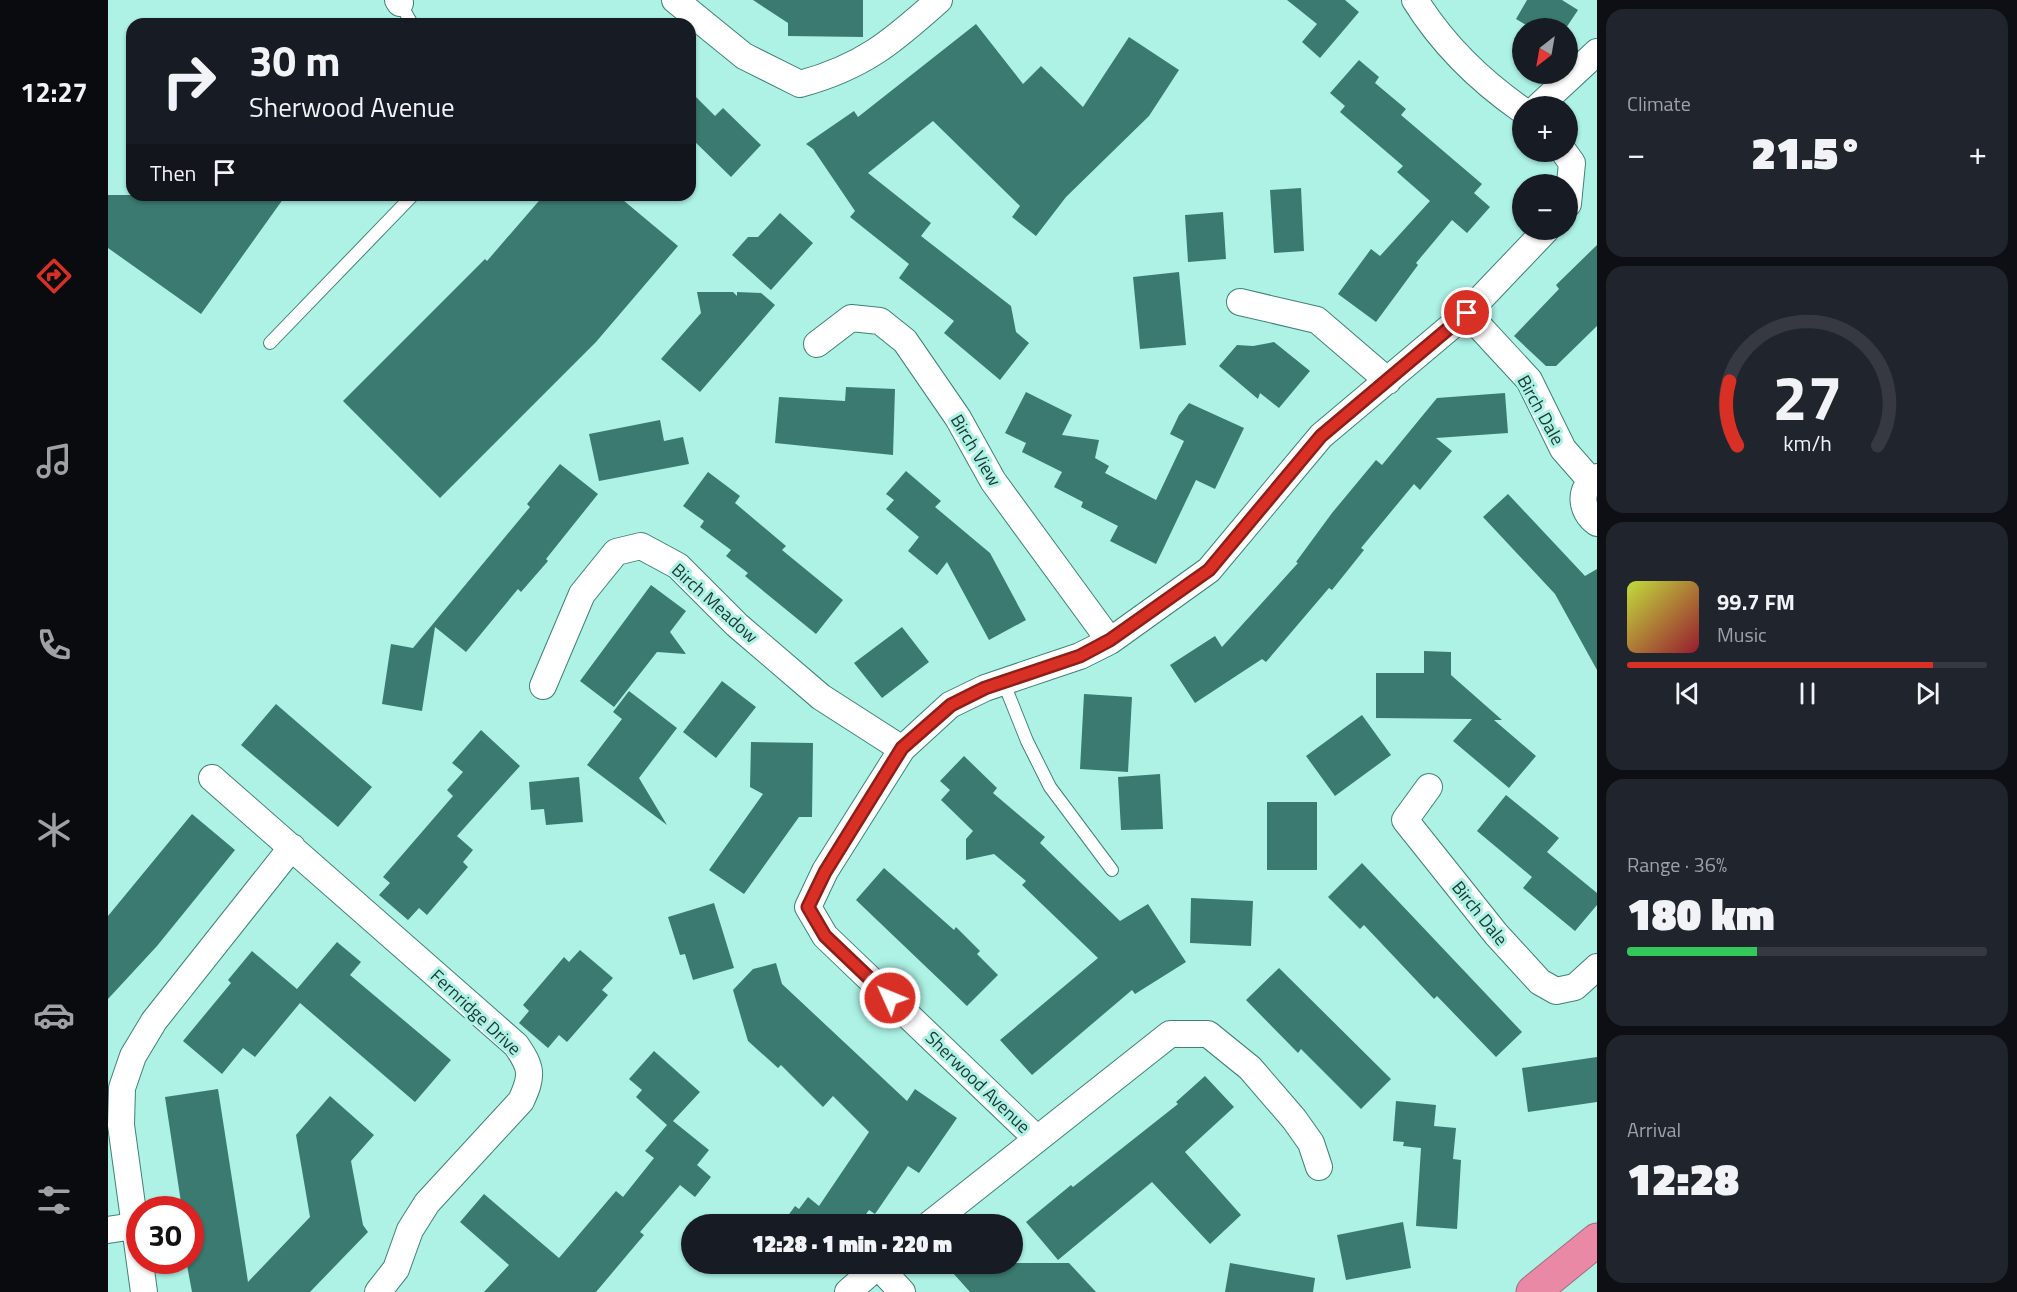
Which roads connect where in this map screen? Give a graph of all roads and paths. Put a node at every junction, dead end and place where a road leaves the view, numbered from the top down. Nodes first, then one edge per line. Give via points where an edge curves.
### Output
1 (675, 0) edge
2 (939, 0) edge
3 (1415, 0) edge
4 (1597, 52) edge
5 (1550, 96) edge
6 (1512, 102) edge
7 (407, 201) edge
8 (1536, 240) edge
9 (1240, 302) dead end
10 (1467, 313) junction
11 (270, 343) dead end
12 (816, 344) dead end
13 (1388, 381) junction
14 (1594, 479) edge
15 (1597, 523) edge
16 (1110, 640) junction
17 (1003, 681) junction
18 (543, 686) dead end
19 (902, 748) junction
20 (212, 778) dead end
21 (1429, 787) dead end
22 (292, 848) junction
23 (1112, 870) dead end
24 (1597, 967) edge
25 (1036, 1138) junction
26 (1319, 1167) dead end
27 (130, 1196) edge
28 (942, 1214) edge
29 (126, 1227) edge
30 (108, 1230) edge
31 (1597, 1240) edge
32 (141, 1274) edge
33 (869, 1274) edge
34 (888, 1274) edge
35 (144, 1292) edge
36 (378, 1292) edge
37 (848, 1292) edge
38 (902, 1292) edge
39 (1533, 1292) edge

1 - 2 street via 744,56 800,84 834,75 886,46
3 - 6 street via 1429,23 1473,73
4 - 5 street
7 - 11 lane
8 - 10 street, Sherwood Avenue
9 - 13 street via 1317,320
10 - 13 street, Sherwood Avenue
10 - 14 street, Birch Dale via 1529,380 1563,450
12 - 16 street, Birch View via 850,318 880,321 905,342 958,418 993,481
13 - 16 street, Sherwood Avenue via 1321,436 1209,570
14 - 15 street via 1584,492 1583,505
16 - 17 street, Sherwood Avenue via 1080,656
17 - 19 street, Sherwood Avenue via 951,705
17 - 23 lane via 1050,787
18 - 19 street, Birch Meadow via 582,594 616,552 640,546 678,566 737,625 821,697
19 - 25 street, Sherwood Avenue via 825,872 808,907 825,936
20 - 22 street, Fernridge Drive
21 - 24 street, Birch Dale via 1405,820 1496,934 1540,982 1556,992 1575,987
22 - 27 street via 154,1021 133,1056 122,1088 121,1125
22 - 36 street, Fernridge Drive via 516,1045 529,1063 530,1081 521,1101 427,1203 410,1230 396,1269
25 - 26 street, Sherwood Avenue via 1170,1034 1209,1034 1251,1068 1294,1119 1311,1143
25 - 28 street, Sherwood Avenue
29 - 30 street
31 - 39 highway
32 - 35 street
33 - 37 street
34 - 38 street

